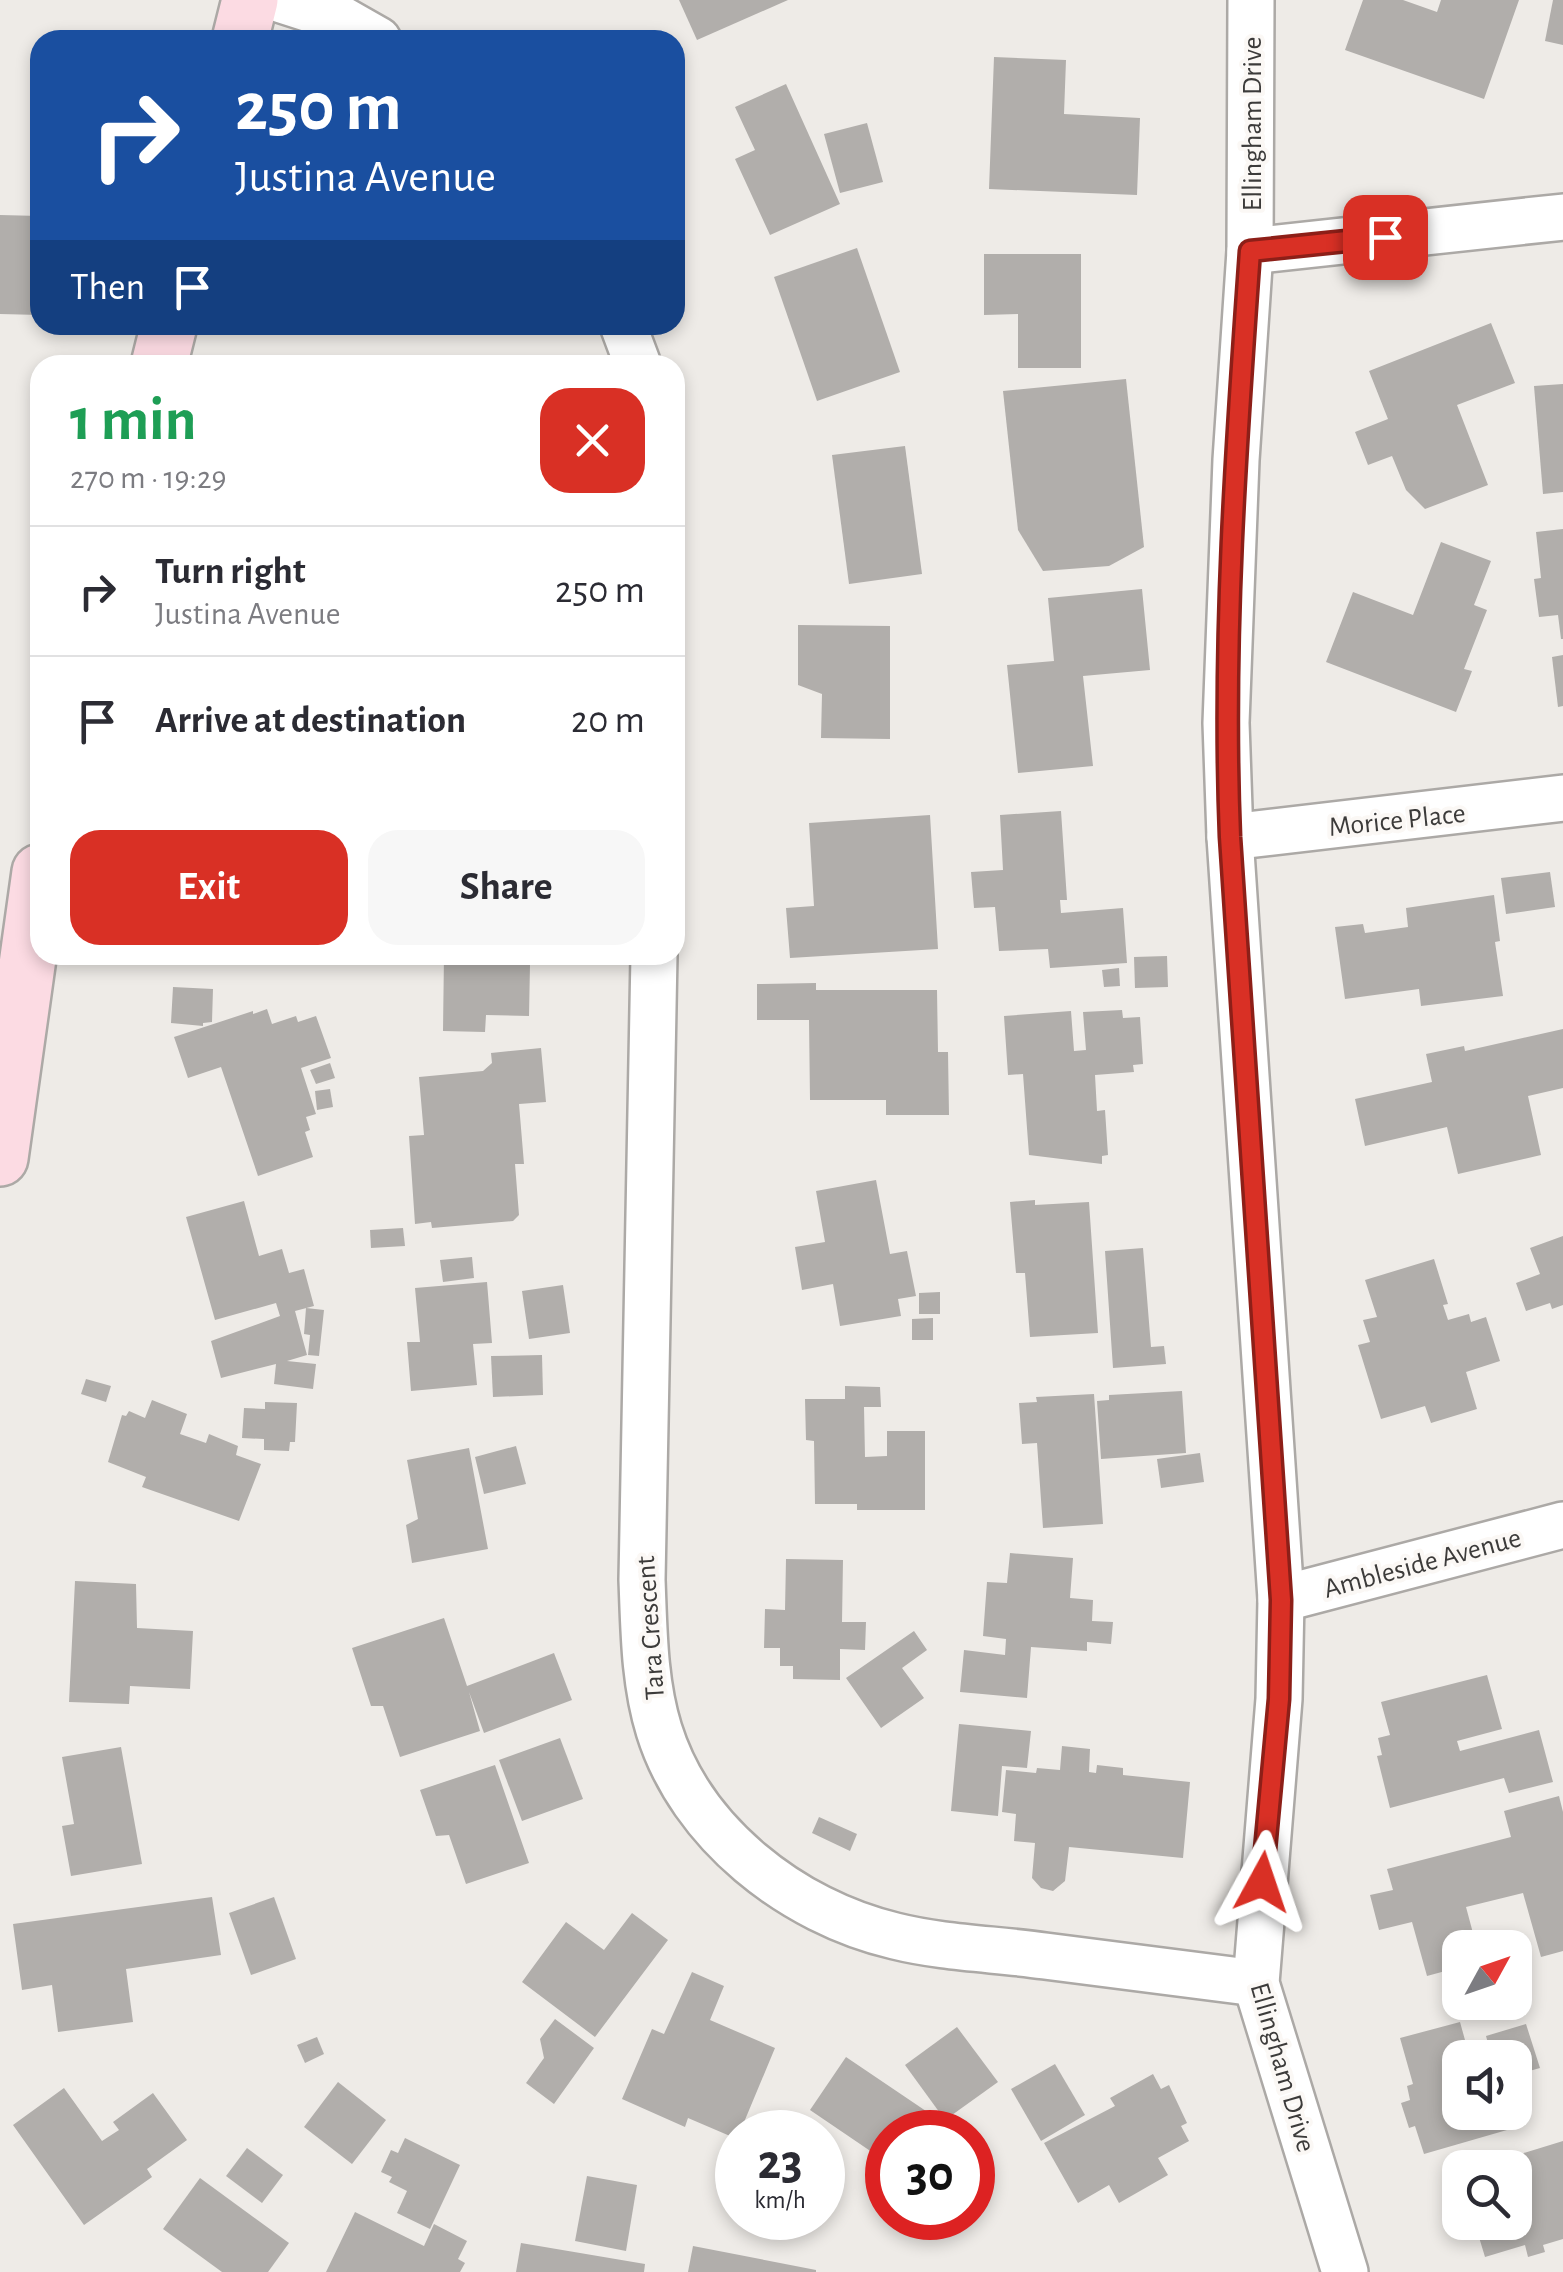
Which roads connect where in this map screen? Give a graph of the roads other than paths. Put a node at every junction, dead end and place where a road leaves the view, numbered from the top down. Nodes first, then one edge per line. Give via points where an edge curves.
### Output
1 (250, 0) edge
2 (282, 0) edge
3 (1252, 0) edge
4 (242, 30) edge
5 (360, 30) edge
6 (1563, 216) edge
7 (1250, 251) junction
8 (1563, 798) edge
9 (1230, 837) junction
10 (30, 944) edge
11 (654, 965) edge
12 (0, 1158) edge
13 (1563, 1525) edge
14 (1281, 1600) junction
15 (1256, 1984) junction
16 (1344, 2272) edge

1 - 4 street
2 - 5 street
3 - 7 street, Ellingham Drive
6 - 7 street
7 - 9 street, Ellingham Drive via 1230,600
8 - 9 street, Morice Place
9 - 14 street, Ellingham Drive
10 - 12 street
11 - 15 street, Tara Crescent via 642,1580 658,1729 680,1783 711,1825 758,1869 828,1913 894,1936
13 - 14 street, Ambleside Avenue
14 - 15 street, Ellingham Drive
15 - 16 street, Ellingham Drive

